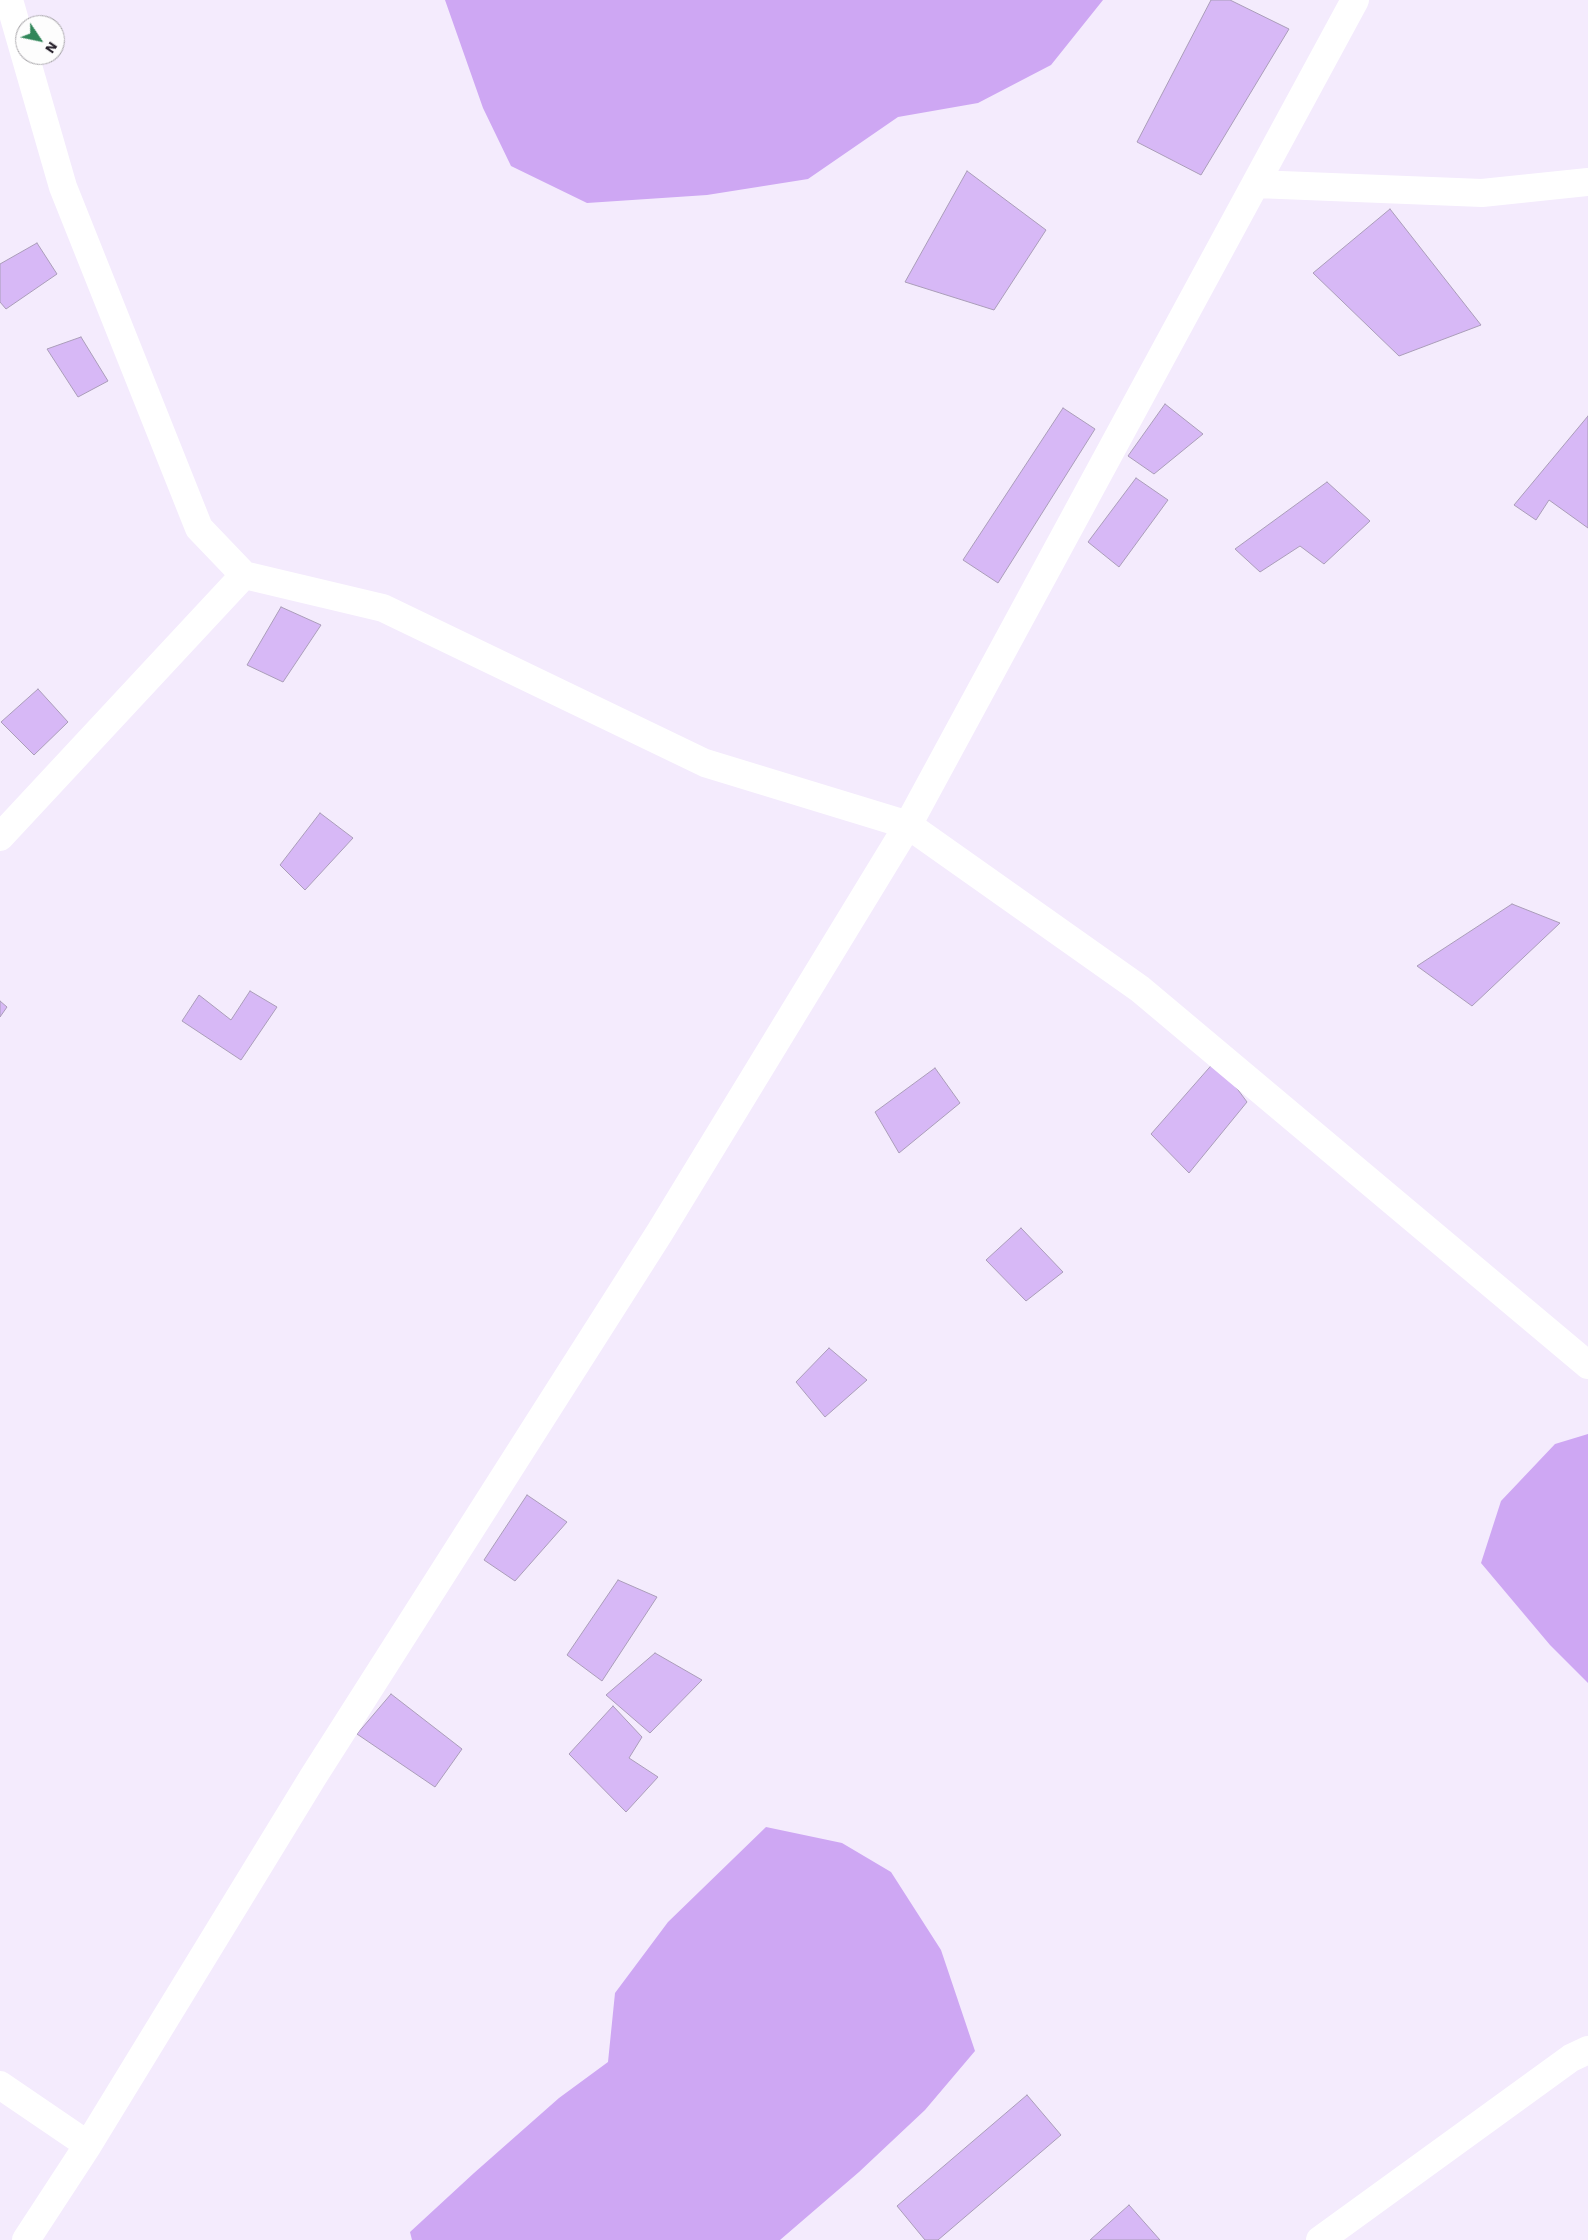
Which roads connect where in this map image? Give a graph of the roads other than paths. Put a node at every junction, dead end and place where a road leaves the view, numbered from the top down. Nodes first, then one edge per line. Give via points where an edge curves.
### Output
1 (8, 0) edge
2 (1354, 0) edge
3 (1588, 182) edge
4 (1256, 184) junction
5 (244, 575) junction
6 (908, 825) junction
7 (0, 837) edge
8 (1588, 1365) edge
9 (1588, 2050) edge
10 (0, 2085) edge
11 (88, 2145) junction
12 (26, 2240) edge
13 (1320, 2240) edge

1 - 5 street via 64,187 199,528
2 - 4 street
3 - 4 street via 1482,193
4 - 6 street
5 - 6 street via 383,608 705,763
5 - 7 street
6 - 8 street via 1140,989
6 - 11 street via 660,1232 318,1768
9 - 13 street via 1571,2058
10 - 11 street
11 - 12 street

